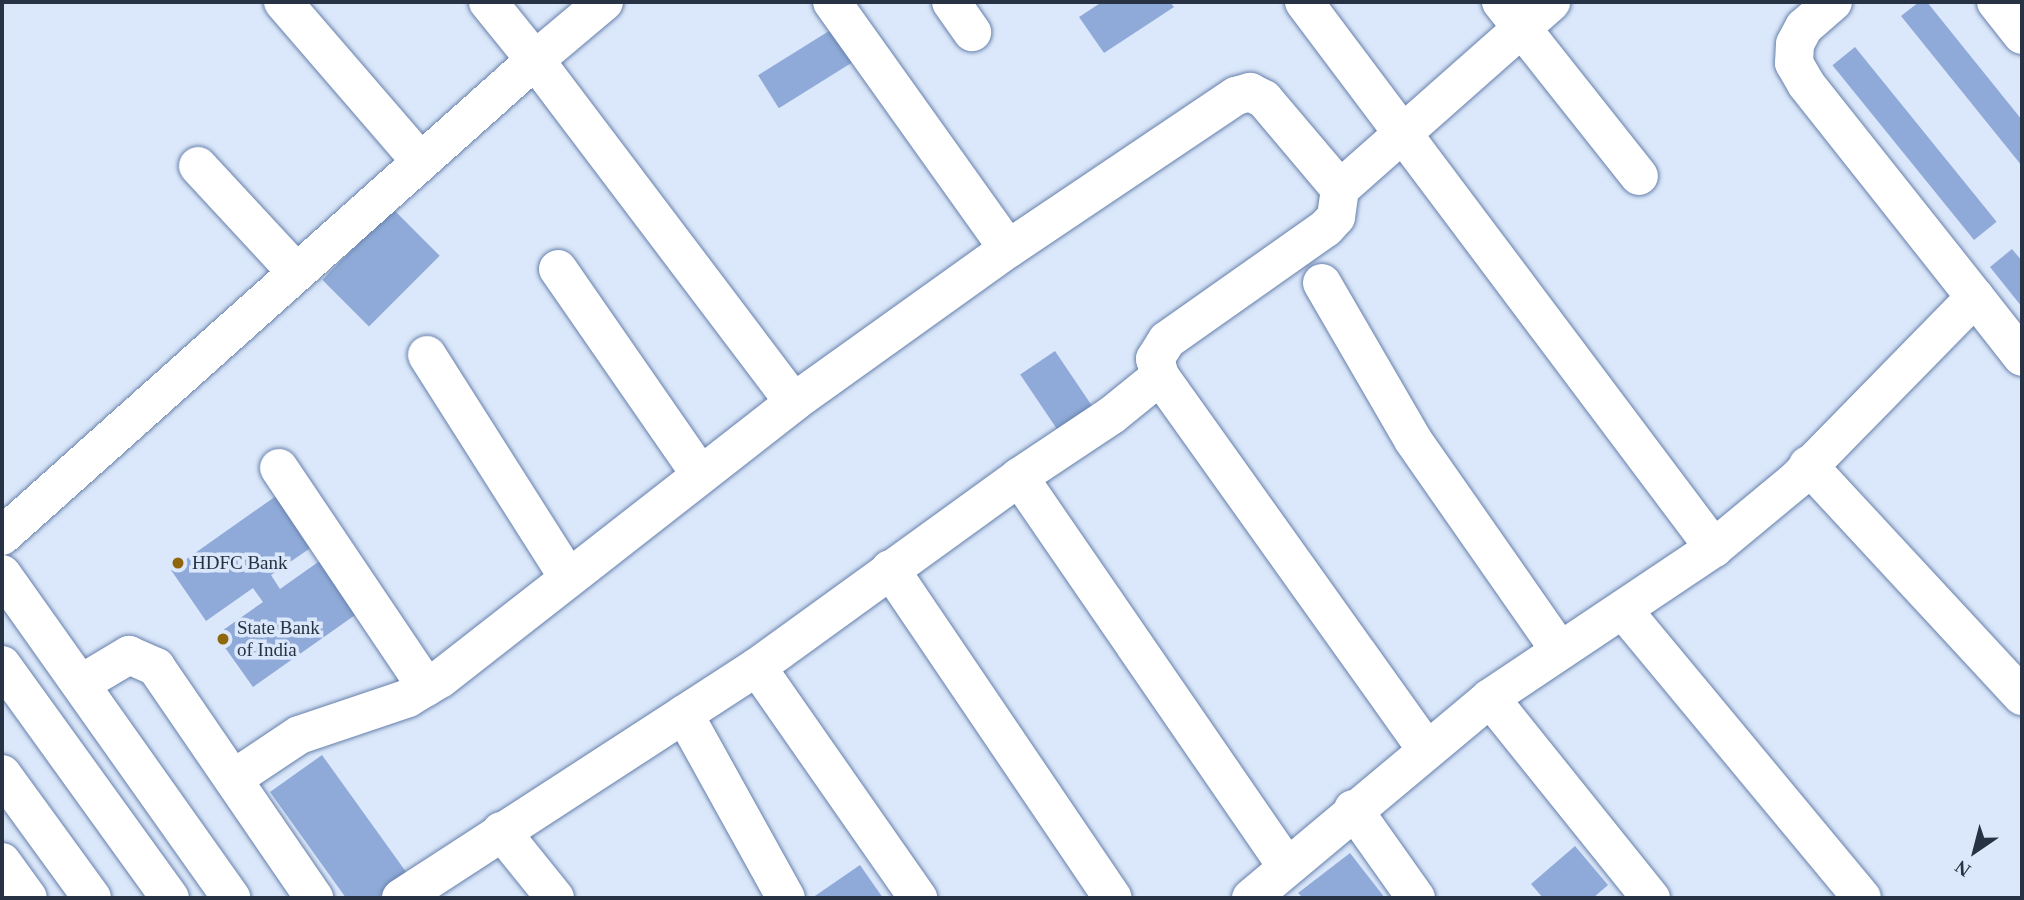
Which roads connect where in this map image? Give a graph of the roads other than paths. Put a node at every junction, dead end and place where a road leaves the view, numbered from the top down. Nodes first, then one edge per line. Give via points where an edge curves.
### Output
1 (283, 2) edge
2 (488, 2) edge
3 (604, 2) edge
4 (832, 2) edge
5 (1304, 2) edge
6 (1551, 2) edge
7 (1833, 2) edge
8 (1996, 2) edge
9 (1512, 15) edge
10 (2022, 35) edge
11 (535, 60) junction
12 (1404, 133) junction
13 (421, 162) junction
14 (198, 166) dead end
15 (1639, 176) dead end
16 (1340, 189) junction
17 (1008, 249) junction
18 (558, 269) dead end
19 (296, 272) junction
20 (1322, 283) dead end
21 (1975, 297) junction
22 (427, 355) dead end
23 (2022, 357) edge
24 (1160, 376) junction
25 (794, 402) junction
26 (1808, 465) junction
27 (279, 468) dead end
28 (700, 474) junction
29 (1019, 477) junction
30 (2, 536) edge
31 (1714, 548) junction
32 (890, 569) junction
33 (2, 574) edge
34 (568, 577) junction
35 (1623, 610) junction
36 (1560, 651) junction
37 (2, 665) edge
38 (757, 667) junction
39 (82, 683) junction
40 (426, 687) junction
41 (2022, 696) edge
42 (1490, 698) junction
43 (684, 713) junction
44 (1426, 749) junction
45 (2, 774) edge
46 (233, 779) junction
47 (1353, 809) junction
48 (501, 831) junction
49 (2, 862) edge
50 (1287, 867) junction
51 (28, 898) edge
52 (92, 898) edge
53 (170, 898) edge
54 (231, 898) edge
55 (314, 898) edge
56 (401, 898) edge
57 (555, 898) edge
58 (786, 898) edge
59 (918, 898) edge
60 (1113, 898) edge
61 (1251, 898) edge
62 (1416, 898) edge
63 (1651, 898) edge
64 (1862, 898) edge

1 - 13 street
2 - 11 street
3 - 11 street
4 - 17 street
5 - 12 street
6 - 9 street
7 - 21 street via 1804,27 1794,63
8 - 10 street
9 - 12 street
9 - 15 street
11 - 13 street
11 - 25 street
12 - 16 street
12 - 31 street
13 - 19 street
14 - 19 street
16 - 17 street via 1264,99 1251,92 1236,96
16 - 24 street via 1336,217 1325,228 1167,340 1155,359
17 - 25 street
18 - 28 street
19 - 30 street
20 - 36 street via 1413,440
21 - 23 street
21 - 26 street
22 - 34 street
24 - 29 street via 1112,415
24 - 44 street
25 - 28 street
26 - 31 street
26 - 41 street
27 - 40 street
28 - 34 street
29 - 32 street
29 - 50 street
31 - 35 street
32 - 38 street
32 - 60 street
33 - 39 street
34 - 40 street
35 - 36 street
35 - 64 street
36 - 42 street
37 - 53 street
38 - 43 street
38 - 59 street
39 - 46 street via 129,656 156,667
39 - 54 street
40 - 46 street via 299,735
42 - 44 street
42 - 63 street
43 - 48 street
43 - 58 street
44 - 47 street
45 - 52 street
46 - 55 street
47 - 50 street
47 - 62 street
48 - 56 street
48 - 57 street
49 - 51 street
50 - 61 street

